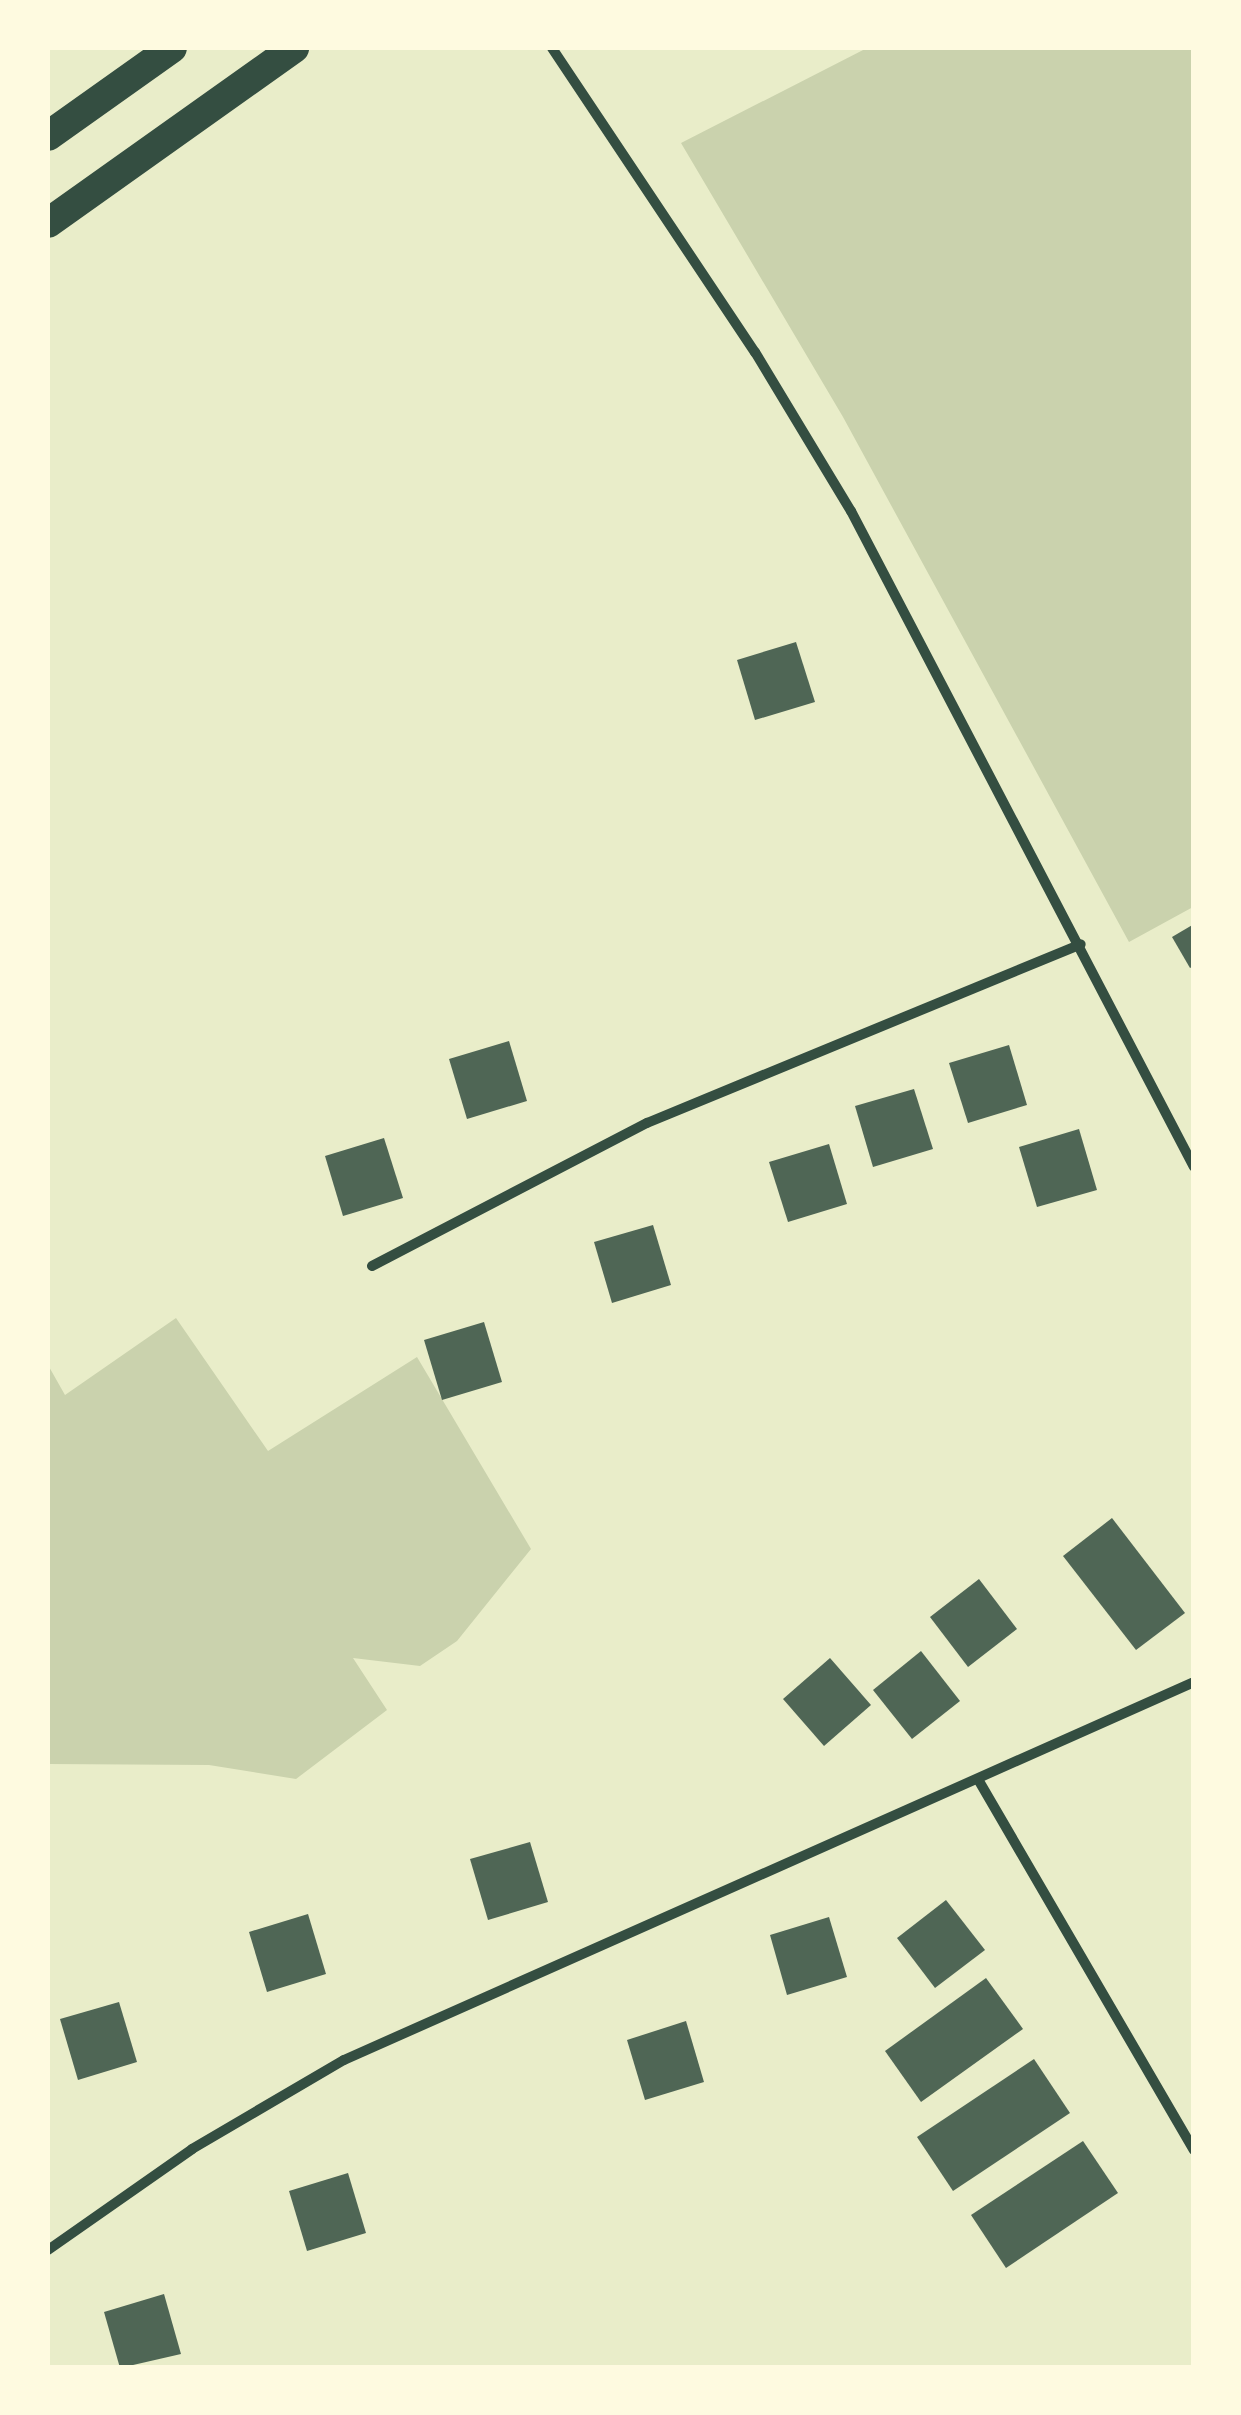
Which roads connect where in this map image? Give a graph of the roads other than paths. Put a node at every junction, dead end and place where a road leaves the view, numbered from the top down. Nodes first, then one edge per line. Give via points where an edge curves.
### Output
1 (172, 48) edge
2 (294, 48) edge
3 (552, 48) edge
4 (48, 136) edge
5 (48, 223) edge
6 (1082, 944) junction
7 (1194, 1167) edge
8 (372, 1266) dead end
9 (1194, 1682) edge
10 (979, 1781) junction
11 (1194, 2150) edge
12 (48, 2250) edge

1 - 4 highway
2 - 5 highway
3 - 6 street via 755,352 852,511
6 - 7 street
6 - 8 street via 647,1123
9 - 10 street
10 - 11 street
10 - 12 street via 344,2060 192,2150

